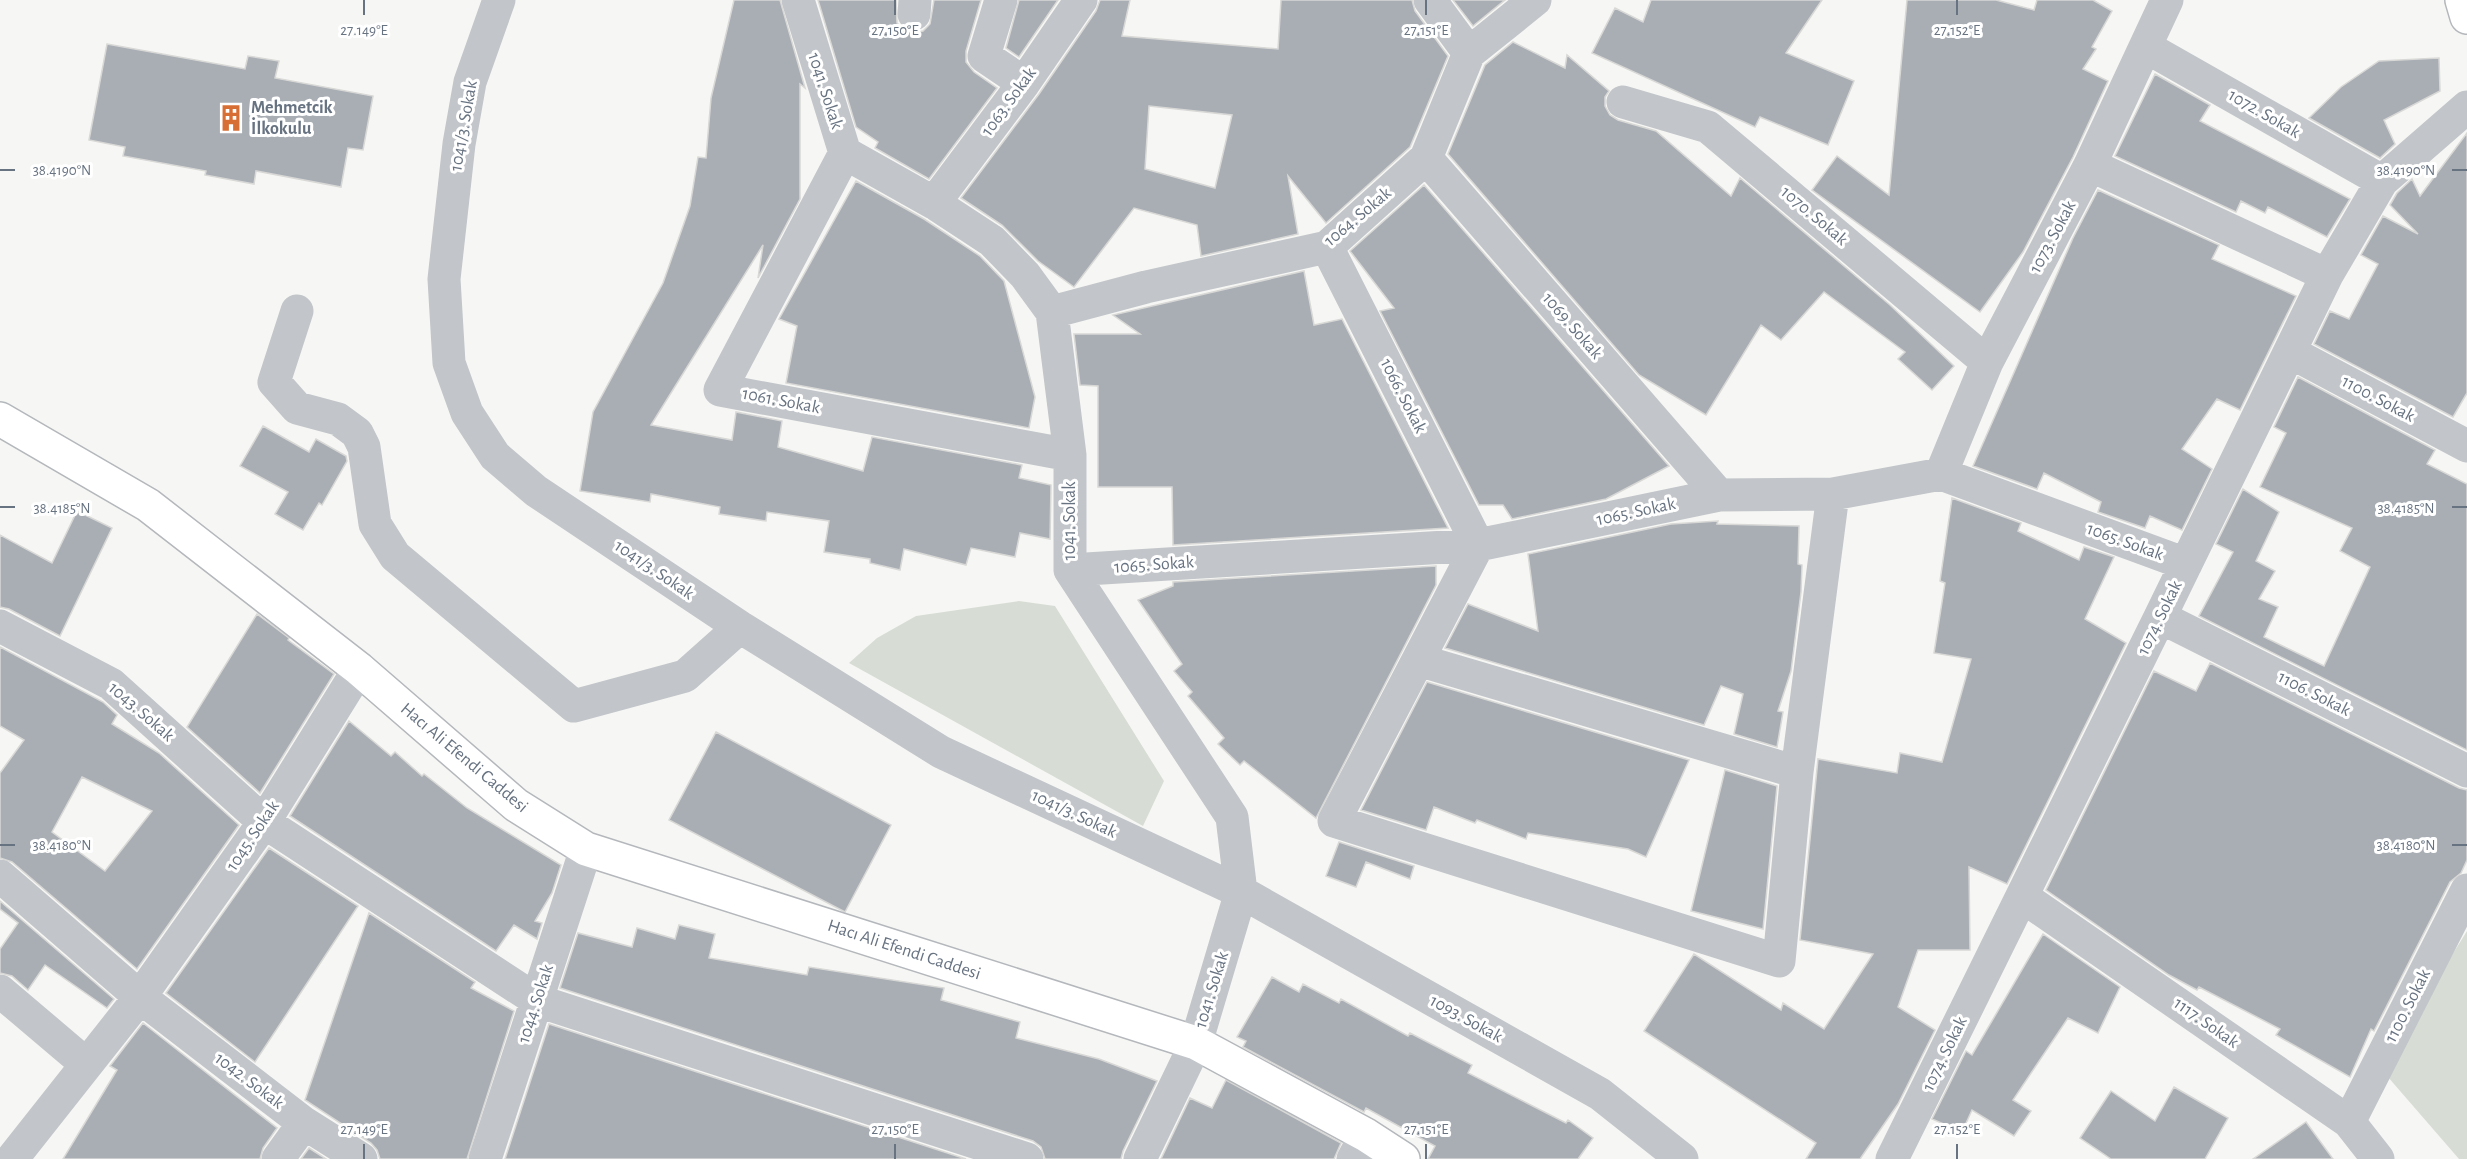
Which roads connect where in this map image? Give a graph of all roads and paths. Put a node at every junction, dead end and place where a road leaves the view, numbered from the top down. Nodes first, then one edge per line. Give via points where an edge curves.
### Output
1 (499, 0) edge
2 (798, 0) edge
3 (1001, 0) edge
4 (1081, 0) edge
5 (1430, 0) edge
6 (1535, 0) edge
7 (2167, 0) edge
8 (2462, 0) edge
9 (2467, 17) edge
10 (2146, 47) junction
11 (1469, 53) junction
12 (1024, 83) junction
13 (1623, 102) dead end
14 (2467, 107) edge
15 (845, 153) junction
16 (1426, 158) junction
17 (2090, 165) junction
18 (2382, 182) junction
19 (934, 203) junction
20 (1327, 247) junction
21 (2327, 275) junction
22 (297, 311) dead end
23 (1052, 312) junction
24 (2290, 352) junction
25 (1987, 362) junction
26 (1, 421) edge
27 (2467, 446) edge
28 (1070, 455) junction
29 (1941, 474) junction
30 (1833, 494) junction
31 (1719, 495) junction
32 (1478, 545) junction
33 (2186, 564) junction
34 (1070, 570) junction
35 (2160, 617) junction
36 (0, 626) edge
37 (740, 627) junction
38 (1418, 660) junction
39 (359, 669) junction
40 (2467, 771) edge
41 (1797, 772) junction
42 (264, 822) junction
43 (586, 849) junction
44 (0, 876) edge
45 (2467, 890) edge
46 (1241, 892) junction
47 (2023, 897) junction
48 (0, 991) edge
49 (140, 997) junction
50 (538, 1001) junction
51 (1196, 1043) junction
52 (86, 1064) junction
53 (2349, 1122) junction
54 (304, 1123) junction
55 (1359, 1147) edge
56 (12, 1159) edge
57 (278, 1159) edge
58 (362, 1159) edge
59 (484, 1159) edge
60 (1027, 1159) edge
61 (1140, 1159) edge
62 (1403, 1159) edge
63 (1682, 1159) edge
64 (1892, 1159) edge
65 (2378, 1159) edge

1 - 37 street, 1041/3. Sokak via 470,82 444,279 449,363 467,413 495,456 536,491
2 - 15 street, 1041. Sokak
3 - 12 street via 984,56
4 - 12 street, 1063. Sokak
5 - 11 street
6 - 11 street, 1064. Sokak
7 - 10 street, 1073. Sokak
8 - 9 main road
10 - 17 street, 1073. Sokak
10 - 18 street, 1072. Sokak
11 - 16 street, 1064. Sokak
12 - 19 street, 1063. Sokak
13 - 25 street, 1070. Sokak via 1708,127
14 - 18 street, 1074. Sokak
15 - 19 street, 1041. Sokak
15 - 28 street, 1061. Sokak via 720,390
16 - 20 street, 1064. Sokak
16 - 31 street, 1069. Sokak
17 - 21 street
17 - 25 street, 1073. Sokak
18 - 21 street, 1074. Sokak
19 - 23 street, 1041. Sokak via 992,241 1025,275
20 - 23 street, 1064. Sokak
20 - 32 street, 1066. Sokak
21 - 24 street, 1074. Sokak
22 - 37 street via 274,382 297,408 338,419 357,433 364,447 375,524 395,556 574,706 685,676
23 - 28 street, 1041. Sokak
24 - 27 street, 1100. Sokak
24 - 33 street, 1074. Sokak
25 - 29 street, 1073. Sokak
26 - 39 main road, Hacı Ali Efendi Caddesi via 147,505
28 - 34 street, 1041. Sokak
29 - 30 street, 1065. Sokak
29 - 33 street, 1065. Sokak
30 - 31 street, 1065. Sokak
30 - 41 street
31 - 32 street, 1065. Sokak
32 - 34 street, 1065. Sokak
32 - 38 street
33 - 35 street, 1074. Sokak
34 - 46 street, 1041. Sokak via 1232,817
35 - 40 street, 1106. Sokak
35 - 47 street, 1074. Sokak
36 - 42 street, 1043. Sokak via 111,684
37 - 46 street, 1041/3. Sokak via 941,752
38 - 41 street
38 - 41 street via 1334,821 1779,961
39 - 42 street, 1045. Sokak
39 - 43 main road, Hacı Ali Efendi Caddesi via 516,805
42 - 49 street, 1045. Sokak
42 - 50 street, 1043. Sokak
43 - 50 street, 1044. Sokak
43 - 51 main road, Hacı Ali Efendi Caddesi
44 - 49 street
45 - 53 street, 1100. Sokak
46 - 51 street, 1041. Sokak
46 - 63 street, 1093. Sokak via 1600,1094
47 - 53 street, 1117. Sokak
47 - 64 street, 1074. Sokak
48 - 52 street
49 - 52 street, 1045. Sokak
49 - 54 street, 1042. Sokak
50 - 59 street, 1044. Sokak
50 - 60 street, 1043. Sokak
51 - 55 main road
51 - 61 street, 1041. Sokak
52 - 56 street, 1045. Sokak
53 - 65 street, 1117. Sokak
54 - 57 street
54 - 58 street, 1042. Sokak
55 - 62 main road

